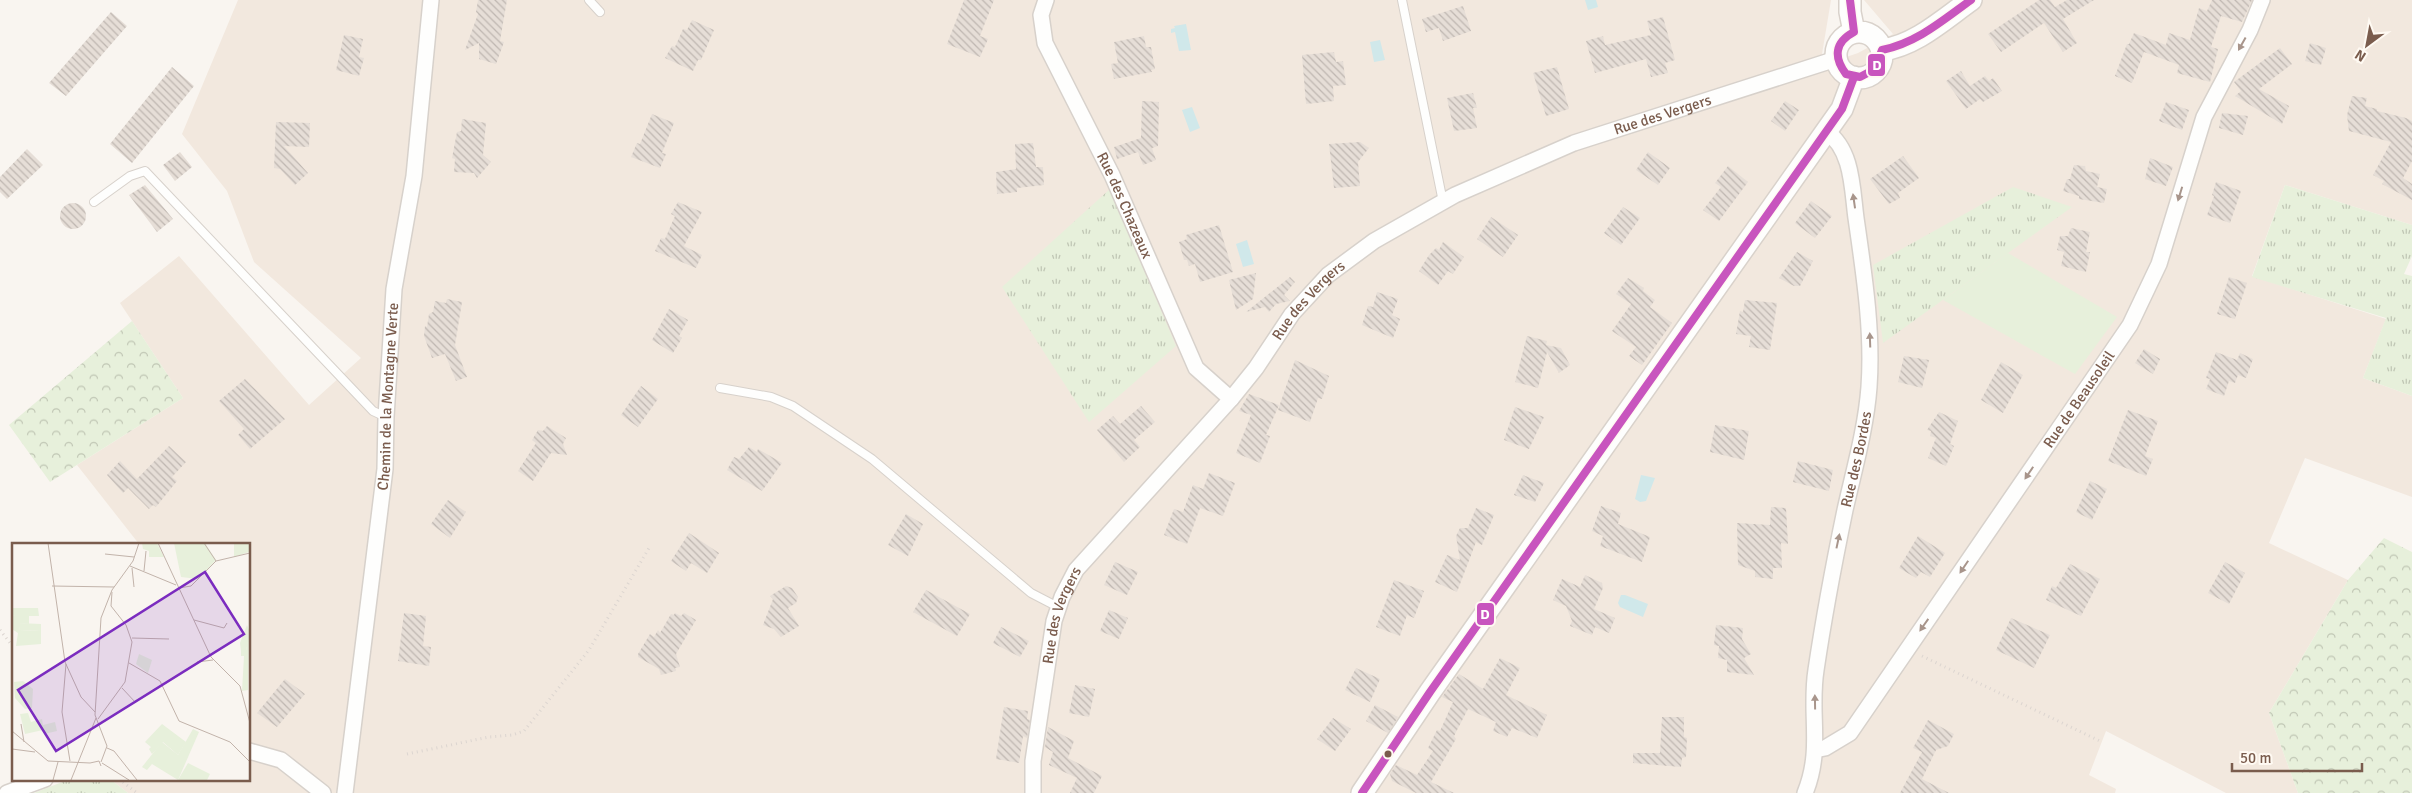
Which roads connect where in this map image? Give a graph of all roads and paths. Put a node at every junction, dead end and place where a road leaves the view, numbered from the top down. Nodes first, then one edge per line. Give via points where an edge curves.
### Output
1 (431, 0) edge
2 (589, 0) edge
3 (1046, 0) edge
4 (1402, 0) edge
5 (1850, 0) edge
6 (1971, 0) edge
7 (2262, 0) edge
8 (600, 12) dead end
9 (1854, 32) junction
10 (1882, 50) junction
11 (1836, 59) junction
12 (1854, 77) junction
13 (1826, 132) junction
14 (94, 202) dead end
15 (1443, 202) junction
16 (720, 388) dead end
17 (1231, 399) junction
18 (386, 417) junction
19 (649, 548) dead end
20 (1058, 607) junction
21 (0, 630) edge
22 (12, 645) edge
23 (1908, 649) junction
24 (2102, 742) dead end
25 (250, 750) edge
26 (1816, 750) junction
27 (407, 754) dead end
28 (42, 780) edge
29 (120, 780) edge
30 (7, 793) edge
31 (137, 793) edge
32 (323, 793) edge
33 (345, 793) edge
34 (1033, 793) edge
35 (1362, 793) edge
36 (1805, 793) edge

1 - 18 street, Chemin de la Montagne Verte via 414,176 394,289
2 - 8 lane
3 - 17 street, Rue des Chazeaux via 1041,15 1045,43 1112,175 1196,368
4 - 15 lane
5 - 9 street
6 - 10 street via 1909,42
7 -> 23 street, Rue de Beausoleil via 2250,30 2204,117 2159,264 2130,325
9 - 10 street via 1872,35
9 - 11 street via 1839,42
10 - 12 street via 1878,68 1863,78
11 - 12 street via 1846,74
11 - 15 street, Rue des Vergers via 1574,144
12 - 13 street via 1842,109
26 -> 13 street, Rue des Bordes via 1814,681 1830,582 1866,413 1871,361 1870,329 1848,161
13 - 35 street
14 - 18 lane via 130,176 145,171 373,411
15 - 17 street, Rue des Vergers via 1374,241 1328,275 1292,314
16 - 20 lane via 771,397 793,406 872,459 1031,593
17 - 20 street, Rue des Vergers via 1082,564
18 - 33 street, Chemin de la Montagne Verte via 385,469
19 - 27 path via 589,650 524,731 512,736 488,737
20 - 34 street, Rue des Vergers via 1033,761
21 - 22 path
23 - 24 path
23 - 26 street, Rue de Beausoleil via 1850,733
25 - 32 street via 281,760
26 - 36 street, Rue des Bordes via 1813,773
28 - 30 street
29 - 31 path

